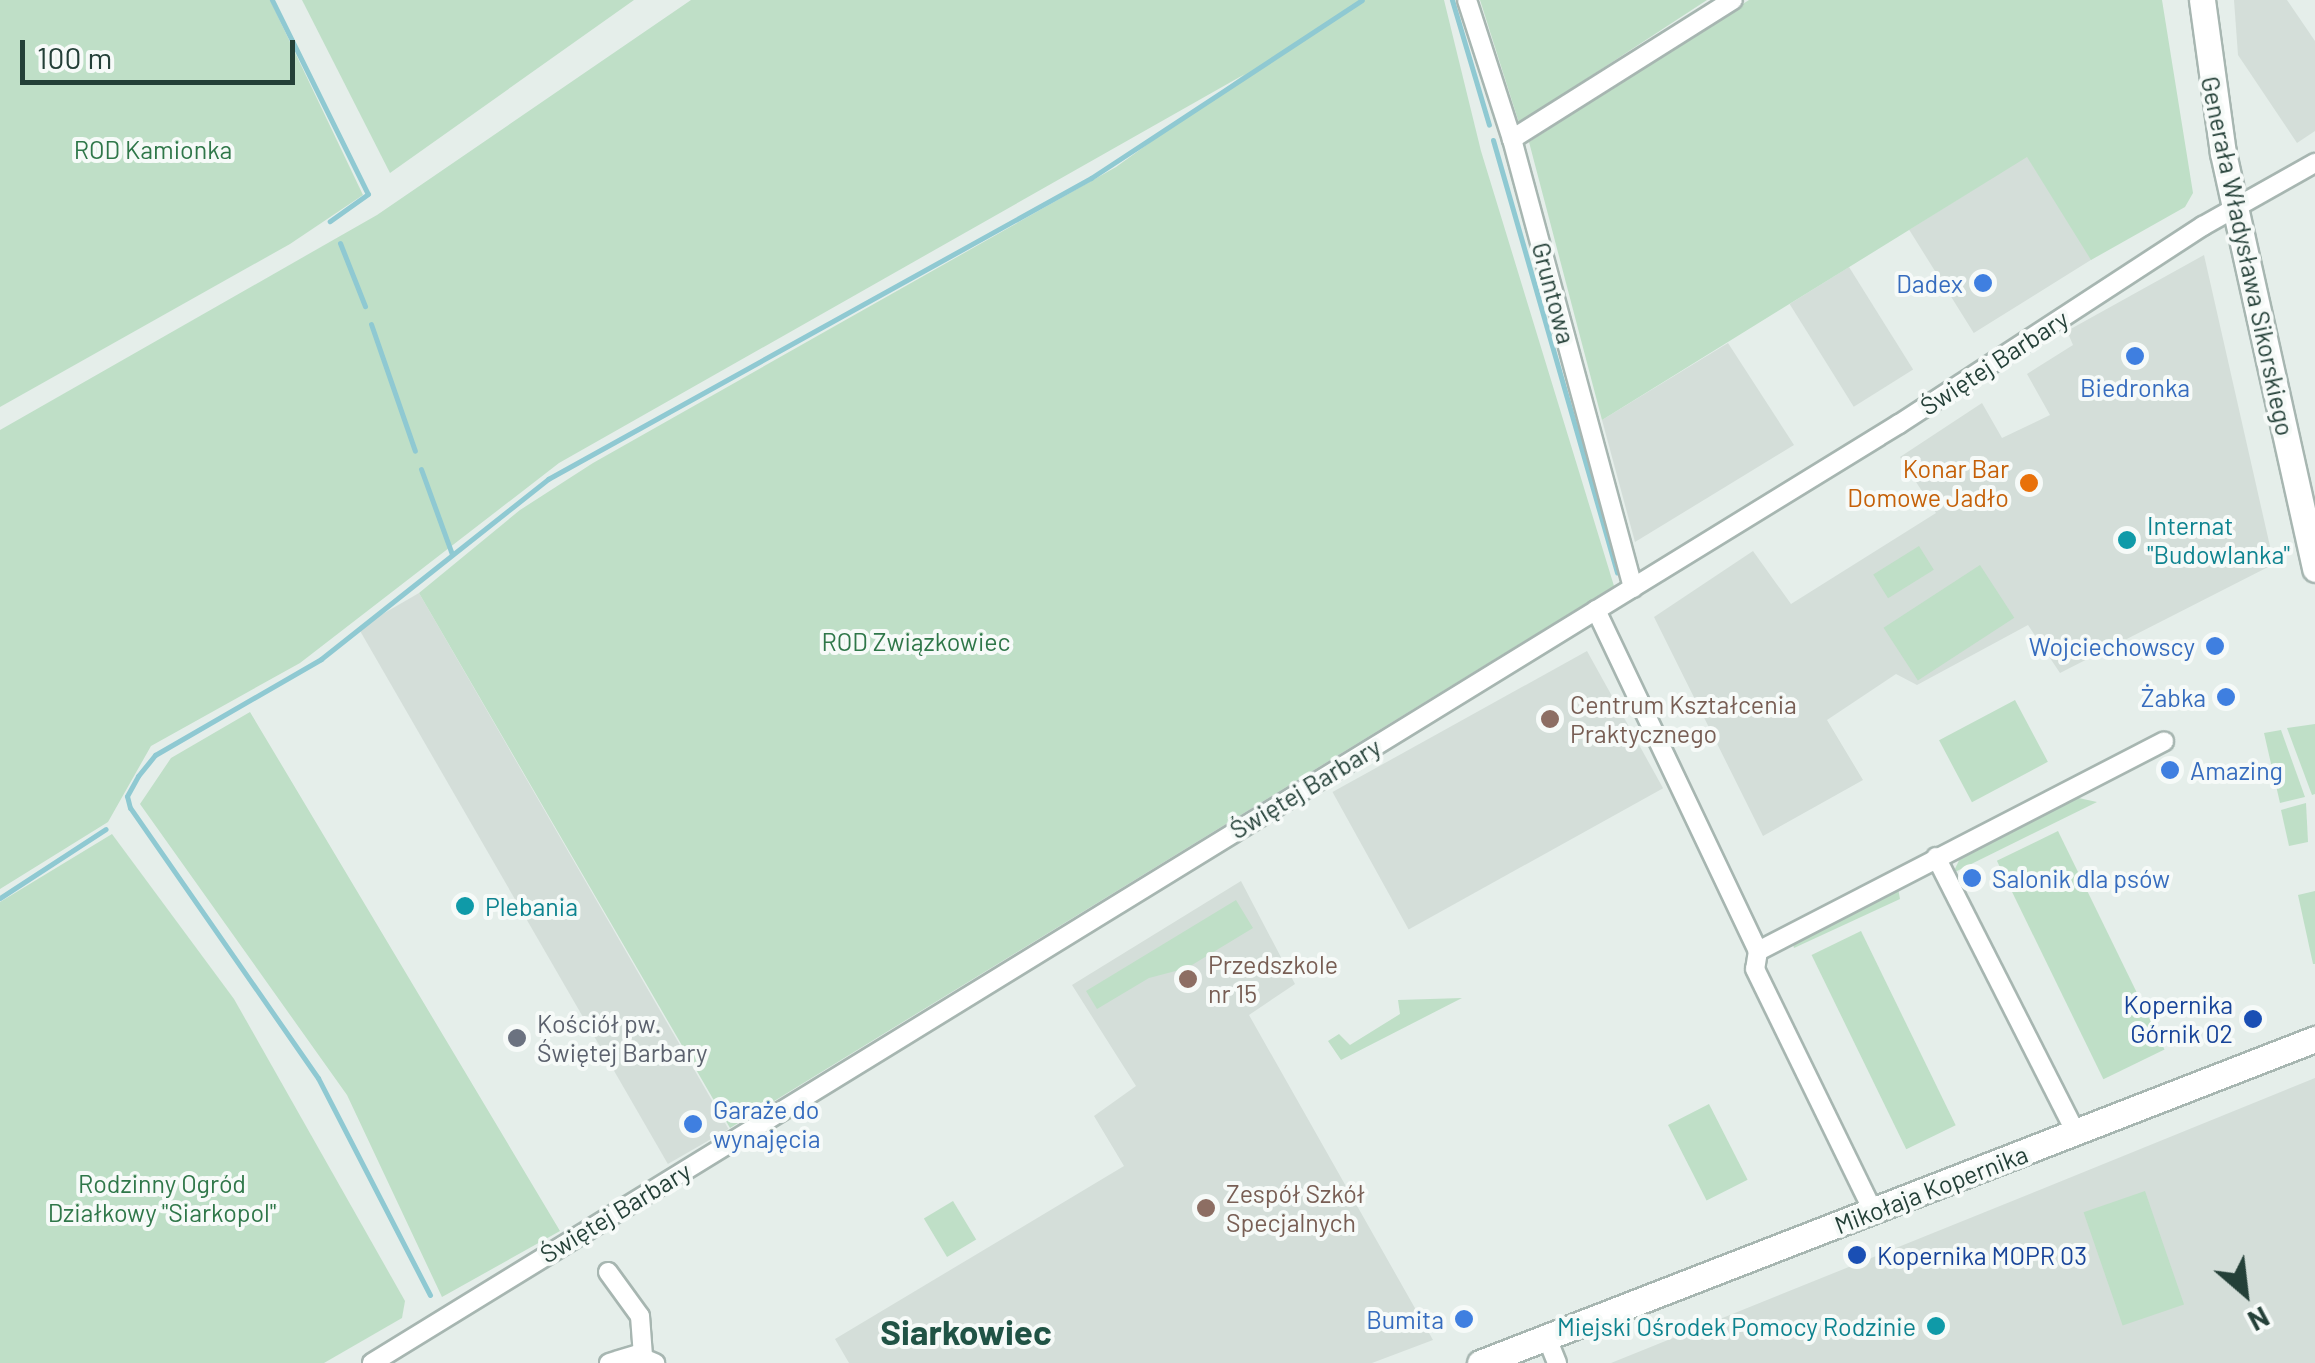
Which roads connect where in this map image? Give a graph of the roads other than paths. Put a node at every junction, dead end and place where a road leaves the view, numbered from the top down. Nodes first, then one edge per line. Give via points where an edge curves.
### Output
1 (1467, 0) edge
2 (1733, 0) edge
3 (2202, 0) edge
4 (1512, 139) junction
5 (2315, 163) edge
6 (2236, 210) junction
7 (2315, 569) edge
8 (1633, 588) junction
9 (1596, 610) junction
10 (2164, 741) dead end
11 (1936, 857) junction
12 (1758, 951) junction
13 (2315, 1039) edge
14 (2077, 1135) junction
15 (1873, 1212) junction
16 (608, 1272) dead end
17 (1547, 1338) junction
18 (649, 1360) edge
19 (372, 1363) edge
20 (609, 1363) edge
21 (1480, 1363) edge
22 (1558, 1363) edge

1 - 4 street, Gruntowa
2 - 4 street
3 - 6 street, Generała Władysława Sikorskiego
4 - 8 street, Gruntowa
5 - 6 street, Świętej Barbary
6 - 7 street, Generała Władysława Sikorskiego
6 - 8 street, Świętej Barbary
8 - 9 street, Świętej Barbary
9 - 12 street
9 - 19 street, Świętej Barbary
10 - 11 street
11 - 12 street
11 - 14 street
12 - 15 street via 1754,969
13 - 14 street, Mikołaja Kopernika
14 - 15 street, Mikołaja Kopernika
15 - 17 street, Mikołaja Kopernika
16 - 18 street via 640,1316
17 - 21 street, Mikołaja Kopernika
17 - 22 street
18 - 20 street

